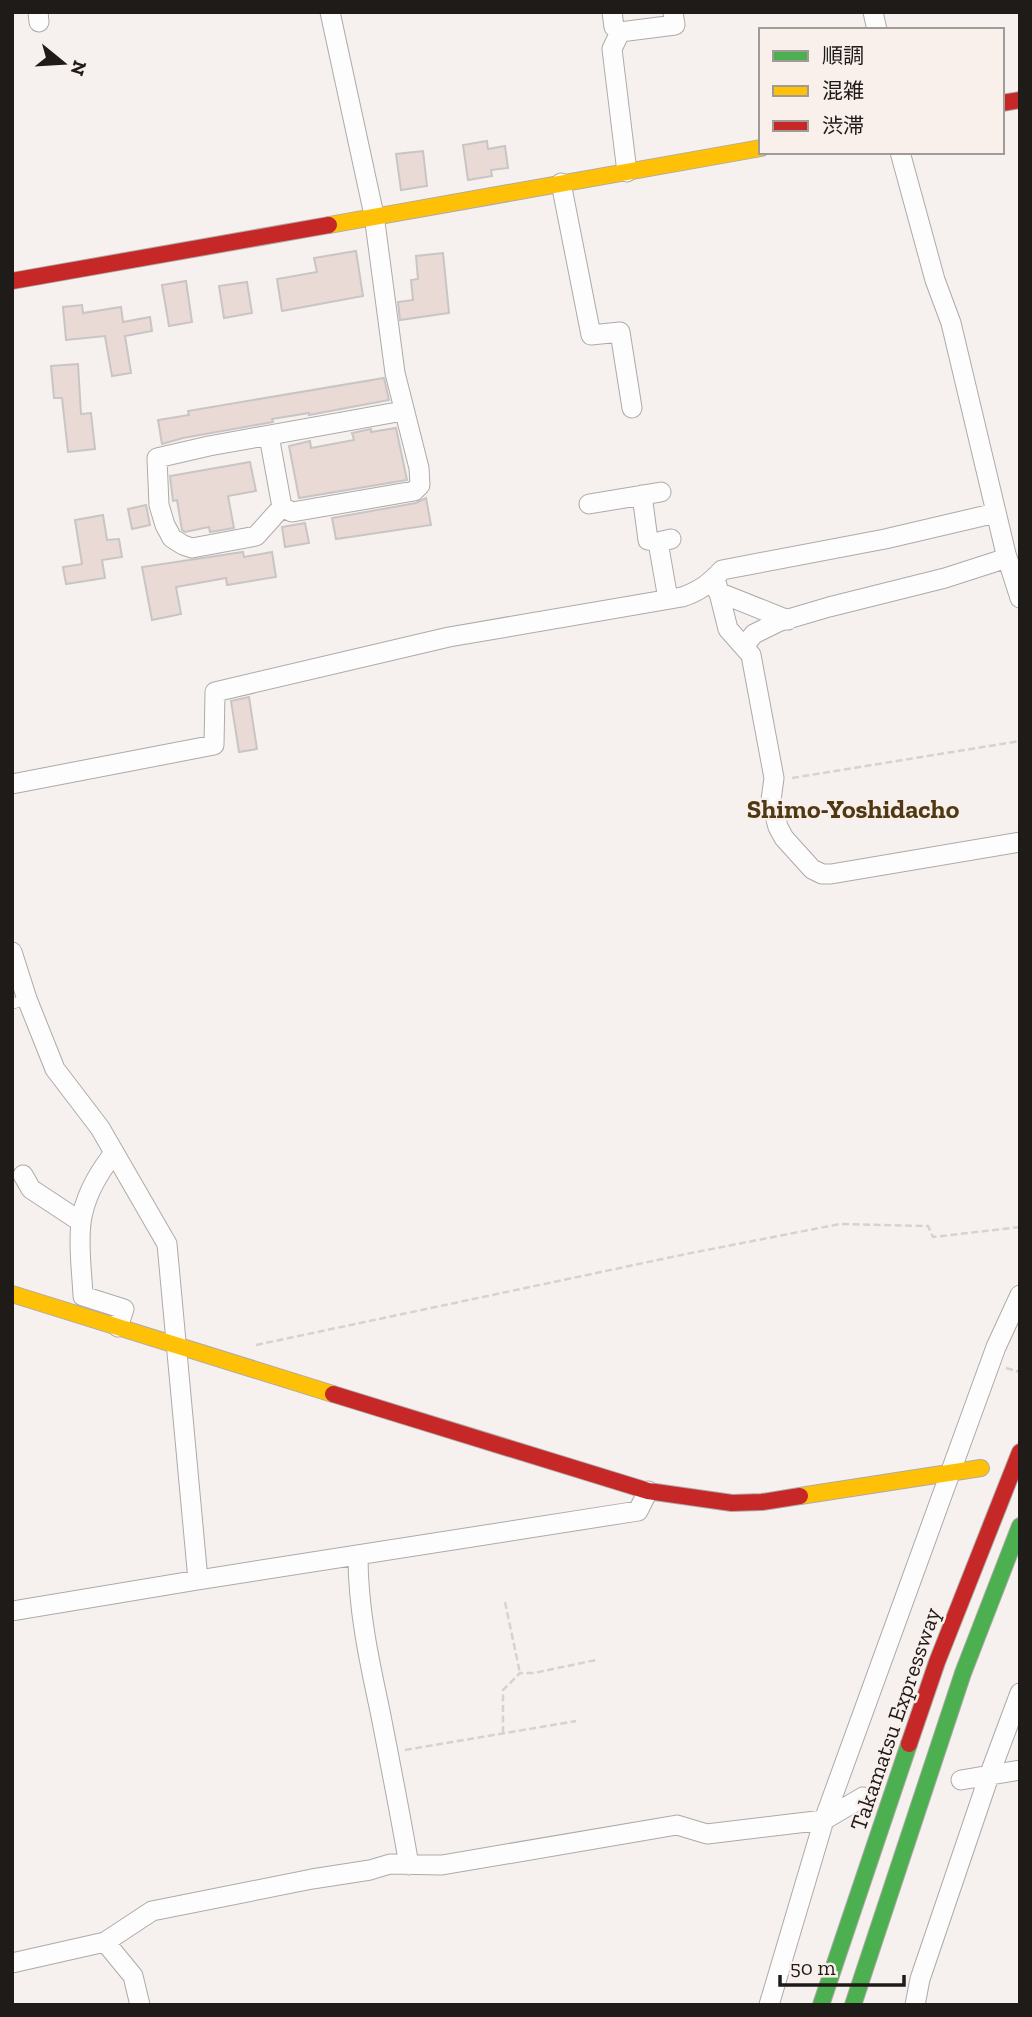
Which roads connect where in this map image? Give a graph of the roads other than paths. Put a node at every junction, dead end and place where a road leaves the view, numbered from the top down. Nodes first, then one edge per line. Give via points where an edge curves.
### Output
1 (330, 12) edge
2 (612, 12) edge
3 (673, 12) edge
4 (620, 32) junction
5 (759, 148) edge
6 (901, 154) edge
7 (627, 172) junction
8 (561, 183) junction
9 (374, 215) junction
10 (12, 281) edge
11 (632, 408) dead end
12 (403, 411) junction
13 (269, 436) junction
14 (589, 504) dead end
15 (282, 507) junction
16 (996, 513) junction
17 (1007, 558) junction
18 (717, 585) junction
19 (1020, 598) edge
20 (668, 600) junction
21 (788, 620) junction
22 (744, 646) junction
23 (12, 784) edge
24 (1020, 842) edge
25 (12, 951) edge
26 (20, 1001) edge
27 (114, 1153) junction
28 (23, 1175) dead end
29 (81, 1222) junction
30 (12, 1294) edge
31 (1020, 1294) edge
32 (118, 1327) junction
33 (176, 1345) junction
34 (1020, 1452) edge
35 (981, 1468) dead end
36 (950, 1472) junction
37 (648, 1491) junction
38 (1020, 1526) edge
39 (358, 1556) junction
40 (198, 1580) junction
41 (12, 1611) edge
42 (1020, 1693) edge
43 (1020, 1770) edge
44 (989, 1776) junction
45 (961, 1780) dead end
46 (863, 1797) dead end
47 (824, 1820) junction
48 (409, 1865) junction
49 (105, 1942) junction
50 (12, 1963) edge
51 (140, 2005) edge
52 (769, 2005) edge
53 (821, 2005) edge
54 (853, 2005) edge
55 (915, 2005) edge

1 - 9 street
2 - 4 street via 614,27
3 - 4 street via 675,25
4 - 7 street via 612,49
5 - 7 main road
6 - 16 street via 951,323
7 - 8 main road
8 - 9 main road
8 - 11 street via 591,335 620,332
9 - 10 main road
9 - 12 street
12 - 13 street
12 - 15 street via 419,468 420,485 414,491 292,512
13 - 15 street
13 - 15 street via 157,458 159,505 172,538 192,548 256,536
14 - 20 street via 652,493 648,540 664,541
16 - 17 street
16 - 18 street via 722,570
17 - 19 street
17 - 21 street
18 - 20 street
18 - 21 street
18 - 22 street via 728,629
20 - 23 street via 449,637 215,692 214,745
21 - 22 street via 754,634
22 - 24 street via 751,655 778,827 804,861 822,874
25 - 26 street
26 - 27 street via 54,1069
27 - 29 street via 89,1195
27 - 33 street via 167,1244
28 - 29 street via 31,1189
29 - 32 street via 83,1296 124,1309
30 - 32 main road
31 - 36 street
32 - 33 main road
33 - 37 main road
33 - 40 street
34 - 53 main road, Takamatsu Expressway via 937,1662
35 - 36 main road
36 - 37 main road via 762,1502 732,1503
36 - 47 street
37 - 39 street via 638,1511
38 - 54 main road via 963,1673
39 - 40 street
39 - 48 street via 366,1647
40 - 41 street
42 - 44 street
43 - 44 street
44 - 45 street
44 - 55 street
46 - 47 street
47 - 48 street via 707,1834 677,1825 442,1865
47 - 52 street
48 - 49 street via 390,1864 152,1911
49 - 50 street
49 - 51 street via 133,1976

